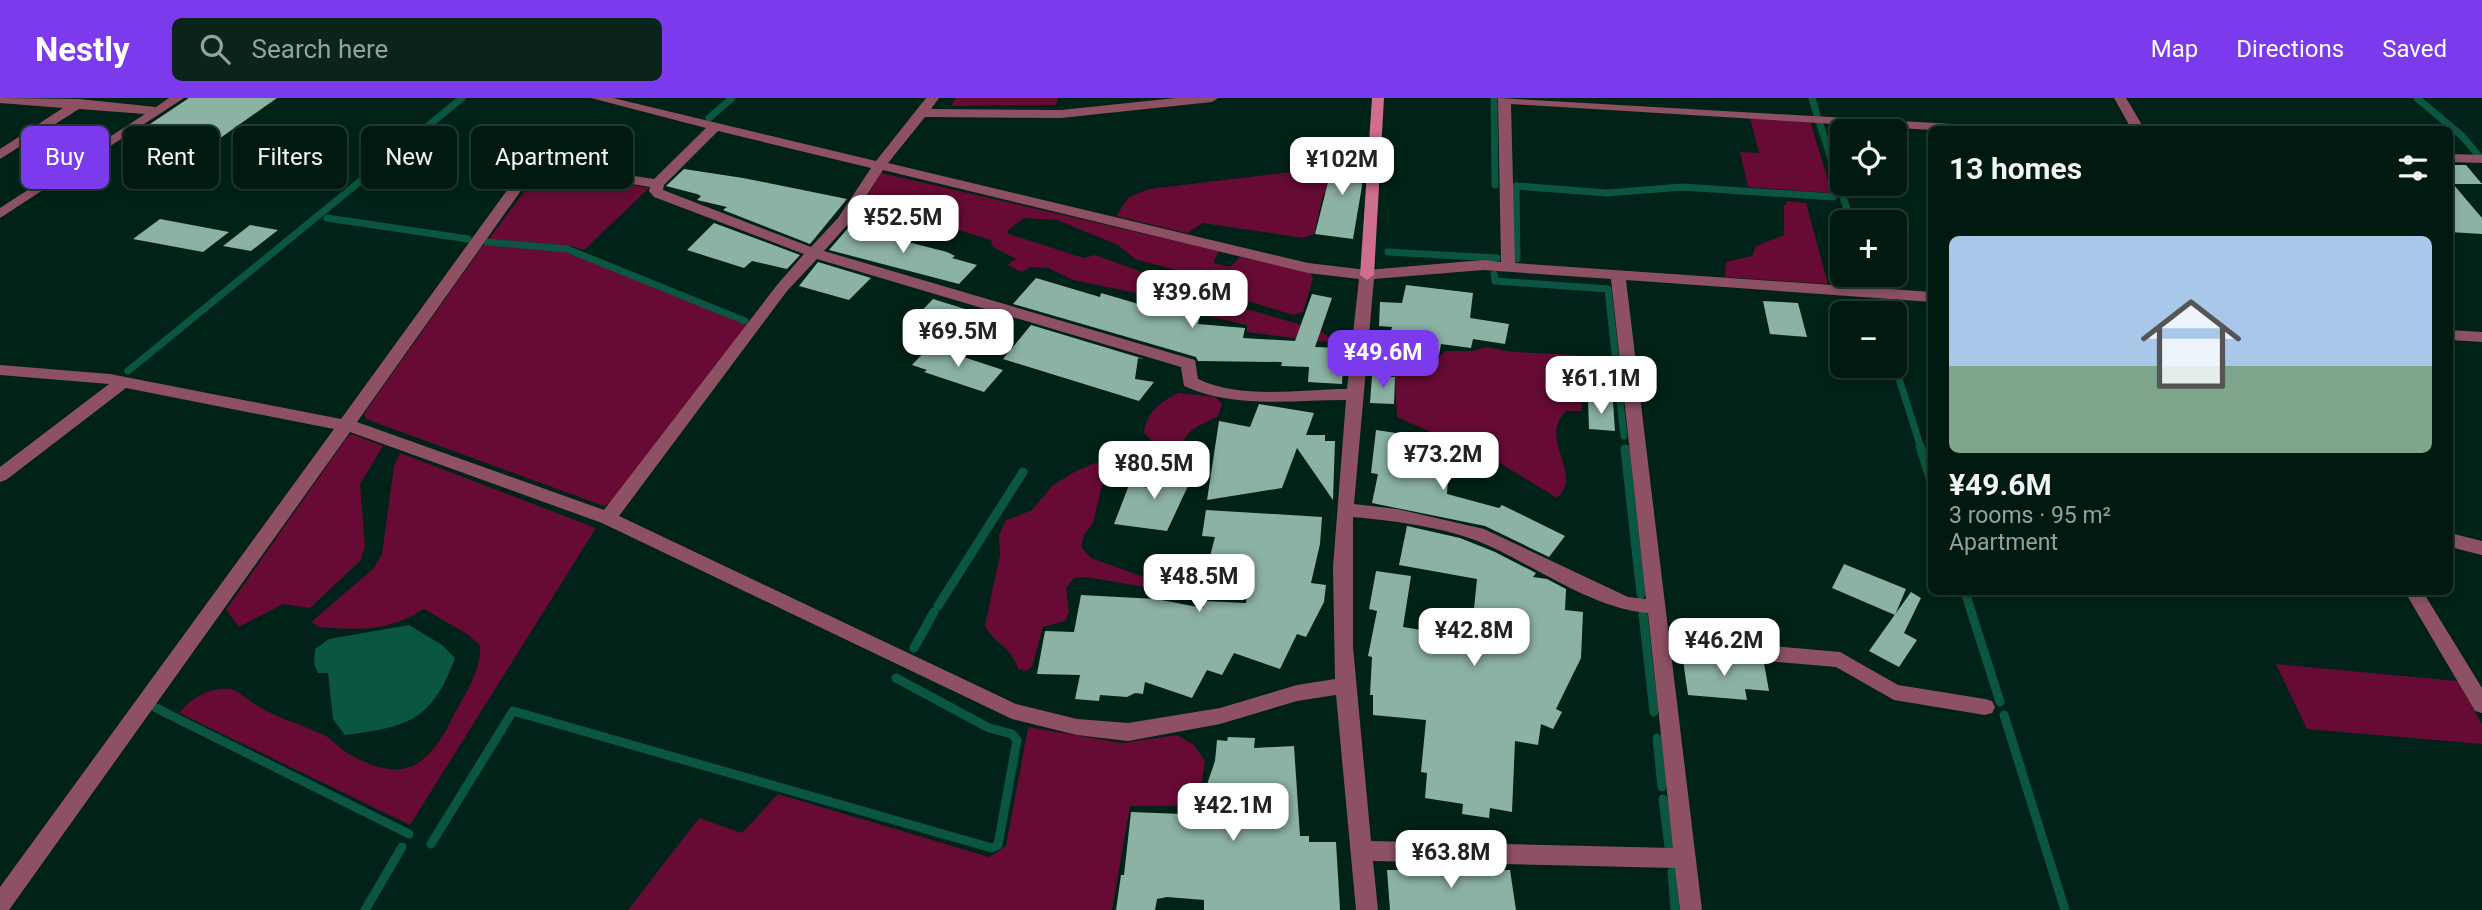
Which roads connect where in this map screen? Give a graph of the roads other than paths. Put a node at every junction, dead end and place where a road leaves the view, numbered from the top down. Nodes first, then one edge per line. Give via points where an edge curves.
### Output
1 (178, 98) edge
2 (597, 98) edge
3 (933, 98) edge
4 (1212, 98) edge
5 (1378, 98) edge
6 (2120, 98) edge
7 (0, 99) edge
8 (1504, 99) edge
9 (82, 101) edge
10 (158, 111) junction
11 (923, 113) junction
12 (715, 126) junction
13 (1936, 126) edge
14 (2137, 126) edge
15 (0, 155) edge
16 (2453, 158) edge
17 (2482, 159) edge
18 (880, 164) junction
19 (657, 184) junction
20 (0, 214) edge
21 (814, 253) junction
22 (1508, 267) junction
23 (1367, 275) junction
24 (1618, 275) junction
25 (1928, 297) edge
26 (2453, 335) edge
27 (2482, 337) edge
28 (0, 370) edge
29 (123, 382) junction
30 (1356, 395) junction
31 (345, 425) junction
32 (0, 476) edge
33 (1346, 510) junction
34 (608, 518) junction
35 (2453, 541) edge
36 (2482, 548) edge
37 (2416, 595) edge
38 (1656, 607) junction
39 (1661, 644) junction
40 (1344, 686) junction
41 (2482, 705) edge
42 (1985, 707) dead end
43 (1361, 851) junction
44 (1685, 858) junction
45 (0, 905) edge
46 (1367, 910) edge
47 (1691, 910) edge

1 - 10 street
2 - 12 street
3 - 11 street
4 - 11 street via 1062,114
5 - 23 street
6 - 14 street
7 - 9 street
8 - 13 street
8 - 22 street
9 - 10 street
9 - 15 street
10 - 20 street
11 - 18 street
12 - 18 street
12 - 19 street
16 - 17 street
18 - 21 street via 843,221
18 - 23 street via 1308,268
19 - 21 street via 659,194
19 - 31 street via 534,163
21 - 30 street via 1189,364 1190,382 1198,387 1242,396
21 - 34 street via 782,288
22 - 23 street
22 - 24 street
23 - 30 street
24 - 25 street
24 - 38 street
26 - 27 street
28 - 29 street
29 - 31 street
29 - 32 street
30 - 33 street
31 - 34 street
31 - 45 street
33 - 38 street via 1396,514 1478,534 1625,604
33 - 40 street
34 - 40 street via 1012,711 1077,727 1128,732 1220,716 1297,693
35 - 36 street
37 - 41 street
38 - 39 street
39 - 42 street via 1840,660 1894,692
39 - 44 street
40 - 43 street
43 - 44 street
43 - 46 street
44 - 47 street

